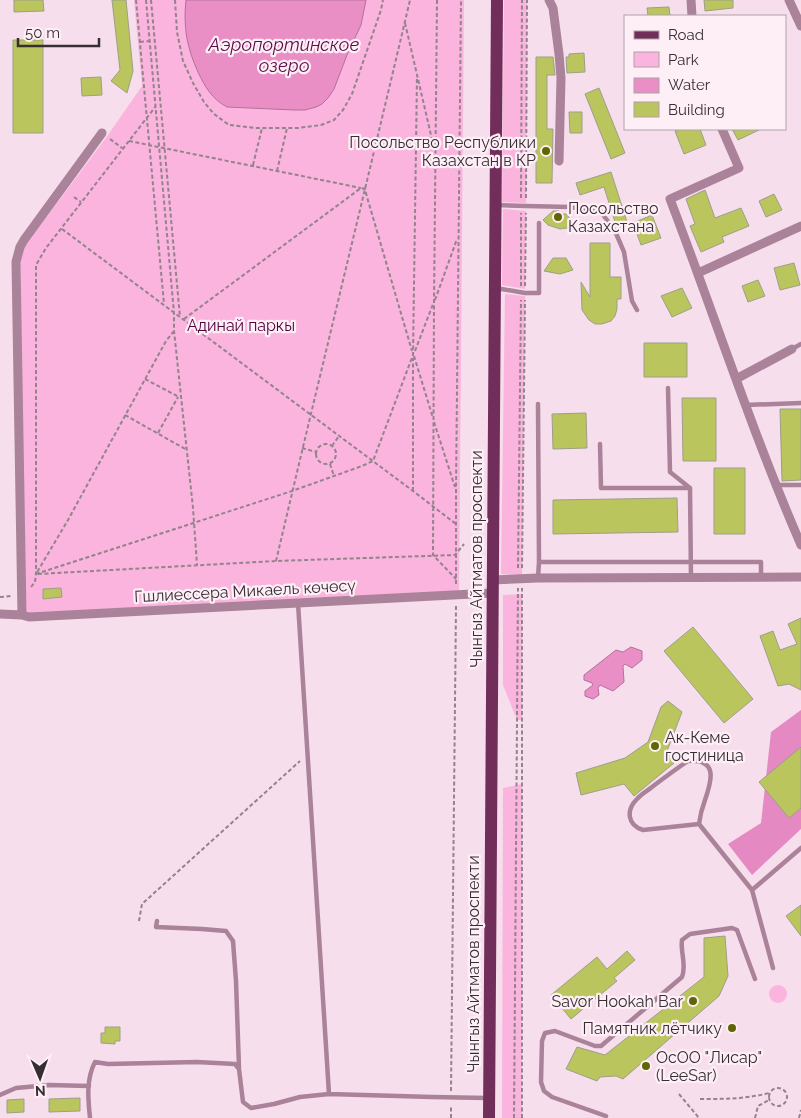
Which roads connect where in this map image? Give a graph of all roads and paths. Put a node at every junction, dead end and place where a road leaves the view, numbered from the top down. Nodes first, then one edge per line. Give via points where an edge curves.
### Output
1 (136, 0) edge
2 (146, 0) edge
3 (151, 0) edge
4 (175, 0) edge
5 (383, 0) edge
6 (410, 0) edge
7 (437, 0) edge
8 (461, 0) edge
9 (497, 0) edge
10 (527, 0) edge
11 (549, 0) edge
12 (691, 0) edge
13 (789, 0) edge
14 (692, 15) edge
15 (405, 22) junction
16 (801, 26) edge
17 (150, 41) junction
18 (140, 42) junction
19 (417, 76) junction
20 (156, 106) junction
21 (146, 119) junction
22 (262, 128) junction
23 (287, 128) junction
24 (722, 130) edge
25 (102, 133) joint
26 (128, 141) junction
27 (149, 145) junction
28 (159, 147) junction
29 (123, 148) junction
30 (165, 148) junction
31 (436, 152) junction
32 (559, 161) dead end
33 (253, 166) junction
34 (277, 171) junction
35 (361, 188) junction
36 (366, 189) junction
37 (74, 197) dead end
38 (82, 202) junction
39 (495, 205) junction
40 (526, 206) junction
41 (539, 223) dead end
42 (801, 226) edge
43 (61, 229) junction
44 (458, 237) junction
45 (698, 273) junction
46 (495, 288) junction
47 (525, 293) junction
48 (434, 303) junction
49 (164, 304) junction
50 (637, 310) dead end
51 (174, 313) junction
52 (180, 317) junction
53 (184, 319) junction
54 (174, 331) junction
55 (801, 344) edge
56 (796, 348) edge
57 (413, 354) junction
58 (736, 378) junction
59 (145, 379) junction
60 (668, 388) dead end
61 (180, 396) junction
62 (801, 403) edge
63 (538, 404) dead end
64 (745, 405) junction
65 (310, 414) junction
66 (126, 415) junction
67 (434, 420) junction
68 (158, 434) junction
69 (339, 436) junction
70 (600, 444) dead end
71 (332, 446) junction
72 (302, 448) junction
73 (187, 450) junction
74 (316, 452) junction
75 (373, 461) junction
76 (330, 464) junction
77 (334, 476) junction
78 (801, 485) edge
79 (776, 486) junction
80 (690, 488) junction
81 (456, 489) junction
82 (292, 491) junction
83 (413, 491) junction
84 (433, 507) junction
85 (194, 522) junction
86 (456, 524) junction
87 (464, 544) dead end
88 (515, 545) dead end
89 (522, 545) junction
90 (801, 545) edge
91 (433, 555) junction
92 (455, 555) junction
93 (276, 561) junction
94 (539, 562) junction
95 (691, 562) junction
96 (197, 565) junction
97 (36, 574) junction
98 (761, 577) junction
99 (801, 577) edge
100 (520, 578) junction
101 (538, 578) junction
102 (691, 578) junction
103 (456, 579) junction
104 (492, 580) junction
105 (456, 589) dead end
106 (492, 594) junction
107 (13, 596) dead end
108 (0, 597) edge
109 (456, 602) dead end
110 (298, 603) junction
111 (0, 614) edge
112 (22, 616) junction
113 (308, 755) junction
114 (698, 824) junction
115 (801, 848) edge
116 (752, 890) junction
117 (138, 921) dead end
118 (157, 921) dead end
119 (773, 968) dead end
120 (755, 979) dead end
121 (239, 1069) junction
122 (89, 1086) junction
123 (770, 1093) junction
124 (329, 1094) junction
125 (679, 1094) dead end
126 (0, 1095) edge
127 (451, 1098) junction
128 (489, 1098) junction
129 (700, 1099) dead end
130 (770, 1100) junction
131 (801, 1110) edge
132 (606, 1116) dead end
133 (90, 1118) edge
134 (451, 1118) edge
135 (488, 1118) edge
136 (514, 1118) edge
137 (522, 1118) edge
138 (699, 1118) edge
139 (756, 1118) edge
140 (798, 1118) edge

1 - 18 path
2 - 17 path
3 - 30 path
4 - 22 path via 183,61 204,102 229,124
5 - 23 path via 352,94 343,110 334,120 320,125
6 - 15 path
7 - 31 path
8 - 44 path
9 - 39 main road, Чынгыз Айтматов проспекти
10 - 40 path
11 - 32 street via 553,8 560,70
12 - 14 street
13 - 16 street
15 - 19 path
15 - 36 path
17 - 18 path
17 - 20 path
18 - 21 path
19 - 31 path
19 - 57 path
20 - 21 path
20 - 28 path
21 - 26 path
21 - 27 path
22 - 23 path
22 - 33 path
23 - 34 path
24 - 45 street via 739,168 670,199
25 - 29 path
25 - 112 street via 24,240 16,262
26 - 27 path
26 - 29 path
27 - 28 path
27 - 49 path
28 - 30 path
28 - 51 path
29 - 38 path
30 - 33 path
30 - 52 path
31 - 48 path
33 - 34 path
34 - 35 path
35 - 36 path
35 - 53 path
36 - 57 path
36 - 65 path
37 - 38 path
38 - 43 path
39 - 40 lane
39 - 46 main road, Чынгыз Айтматов проспекти
40 - 47 path
40 - 50 lane via 570,207 601,212 615,231 624,252 632,301
41 - 47 lane via 539,293
42 - 45 street
43 - 49 path
43 - 97 path via 36,265
44 - 48 path
44 - 81 path
45 - 58 street
46 - 47 lane
46 - 104 main road, Чынгыз Айтматов проспекти
47 - 89 path
48 - 57 path
48 - 67 path
49 - 51 path
51 - 52 path
51 - 54 path
52 - 53 path
53 - 65 path
54 - 59 path
54 - 61 path
55 - 56 lane
56 - 58 street
57 - 67 path
57 - 75 path
57 - 83 path
58 - 64 street
59 - 61 path
59 - 66 path
60 - 80 lane via 670,472
61 - 68 path
61 - 73 path
62 - 64 lane
63 - 94 lane
64 - 79 street
65 - 69 path
65 - 72 path
66 - 68 path
66 - 97 path
67 - 81 path
67 - 84 path
68 - 73 path
69 - 71 path
69 - 75 path
70 - 80 lane via 601,488
71 - 74 path via 322,445
71 - 76 path via 336,455
72 - 74 path
72 - 82 path
73 - 85 path
74 - 76 path via 319,462
75 - 77 path
75 - 83 path
76 - 77 path
77 - 82 path
78 - 79 lane
79 - 90 street
80 - 95 lane
81 - 86 path
82 - 85 path
82 - 93 path
83 - 84 path
84 - 86 path
84 - 91 path
85 - 96 path
85 - 97 path
86 - 92 path
87 - 92 path
88 - 89 path
89 - 100 path
91 - 92 path
91 - 93 path
91 - 103 path
92 - 103 path
93 - 96 path
94 - 95 lane
94 - 101 lane
95 - 98 lane via 761,562
95 - 102 lane
96 - 97 path
98 - 99 street
98 - 102 street
100 - 101 street
100 - 104 street
100 - 136 path
100 - 137 path
101 - 102 street
103 - 105 path
104 - 106 main road, Чынгыз Айтматов проспекти
106 - 110 street, Гшлиессера Микаель көчөсү
106 - 128 main road, Чынгыз Айтматов проспекти
107 - 108 path
109 - 127 path
110 - 112 street, Гшлиессера Микаель көчөсү
110 - 113 lane
111 - 112 street, Гшлиессера Микаель көчөсү
113 - 117 path via 142,904
113 - 124 lane
114 - 114 lane via 711,775 704,763 697,760 688,761 636,799 631,809 632,824 643,830
114 - 116 lane
115 - 116 lane
116 - 119 lane
118 - 121 lane via 156,927 226,931 233,941
120 - 132 lane via 737,930 690,934 682,940 682,977 601,1046 555,1031 545,1033 541,1082 544,1091 552,1097
121 - 122 lane via 235,1064 197,1062 95,1062
121 - 124 lane via 244,1102 251,1108
122 - 126 lane via 49,1084 16,1088
122 - 133 lane
123 - 129 path via 737,1099
123 - 130 path
123 - 130 path via 774,1088 781,1088 787,1097 778,1106
124 - 127 lane
125 - 138 path
127 - 128 lane
127 - 134 path
128 - 135 main road, Чынгыз Айтматов проспекти
130 - 139 path via 758,1106
131 - 140 path

